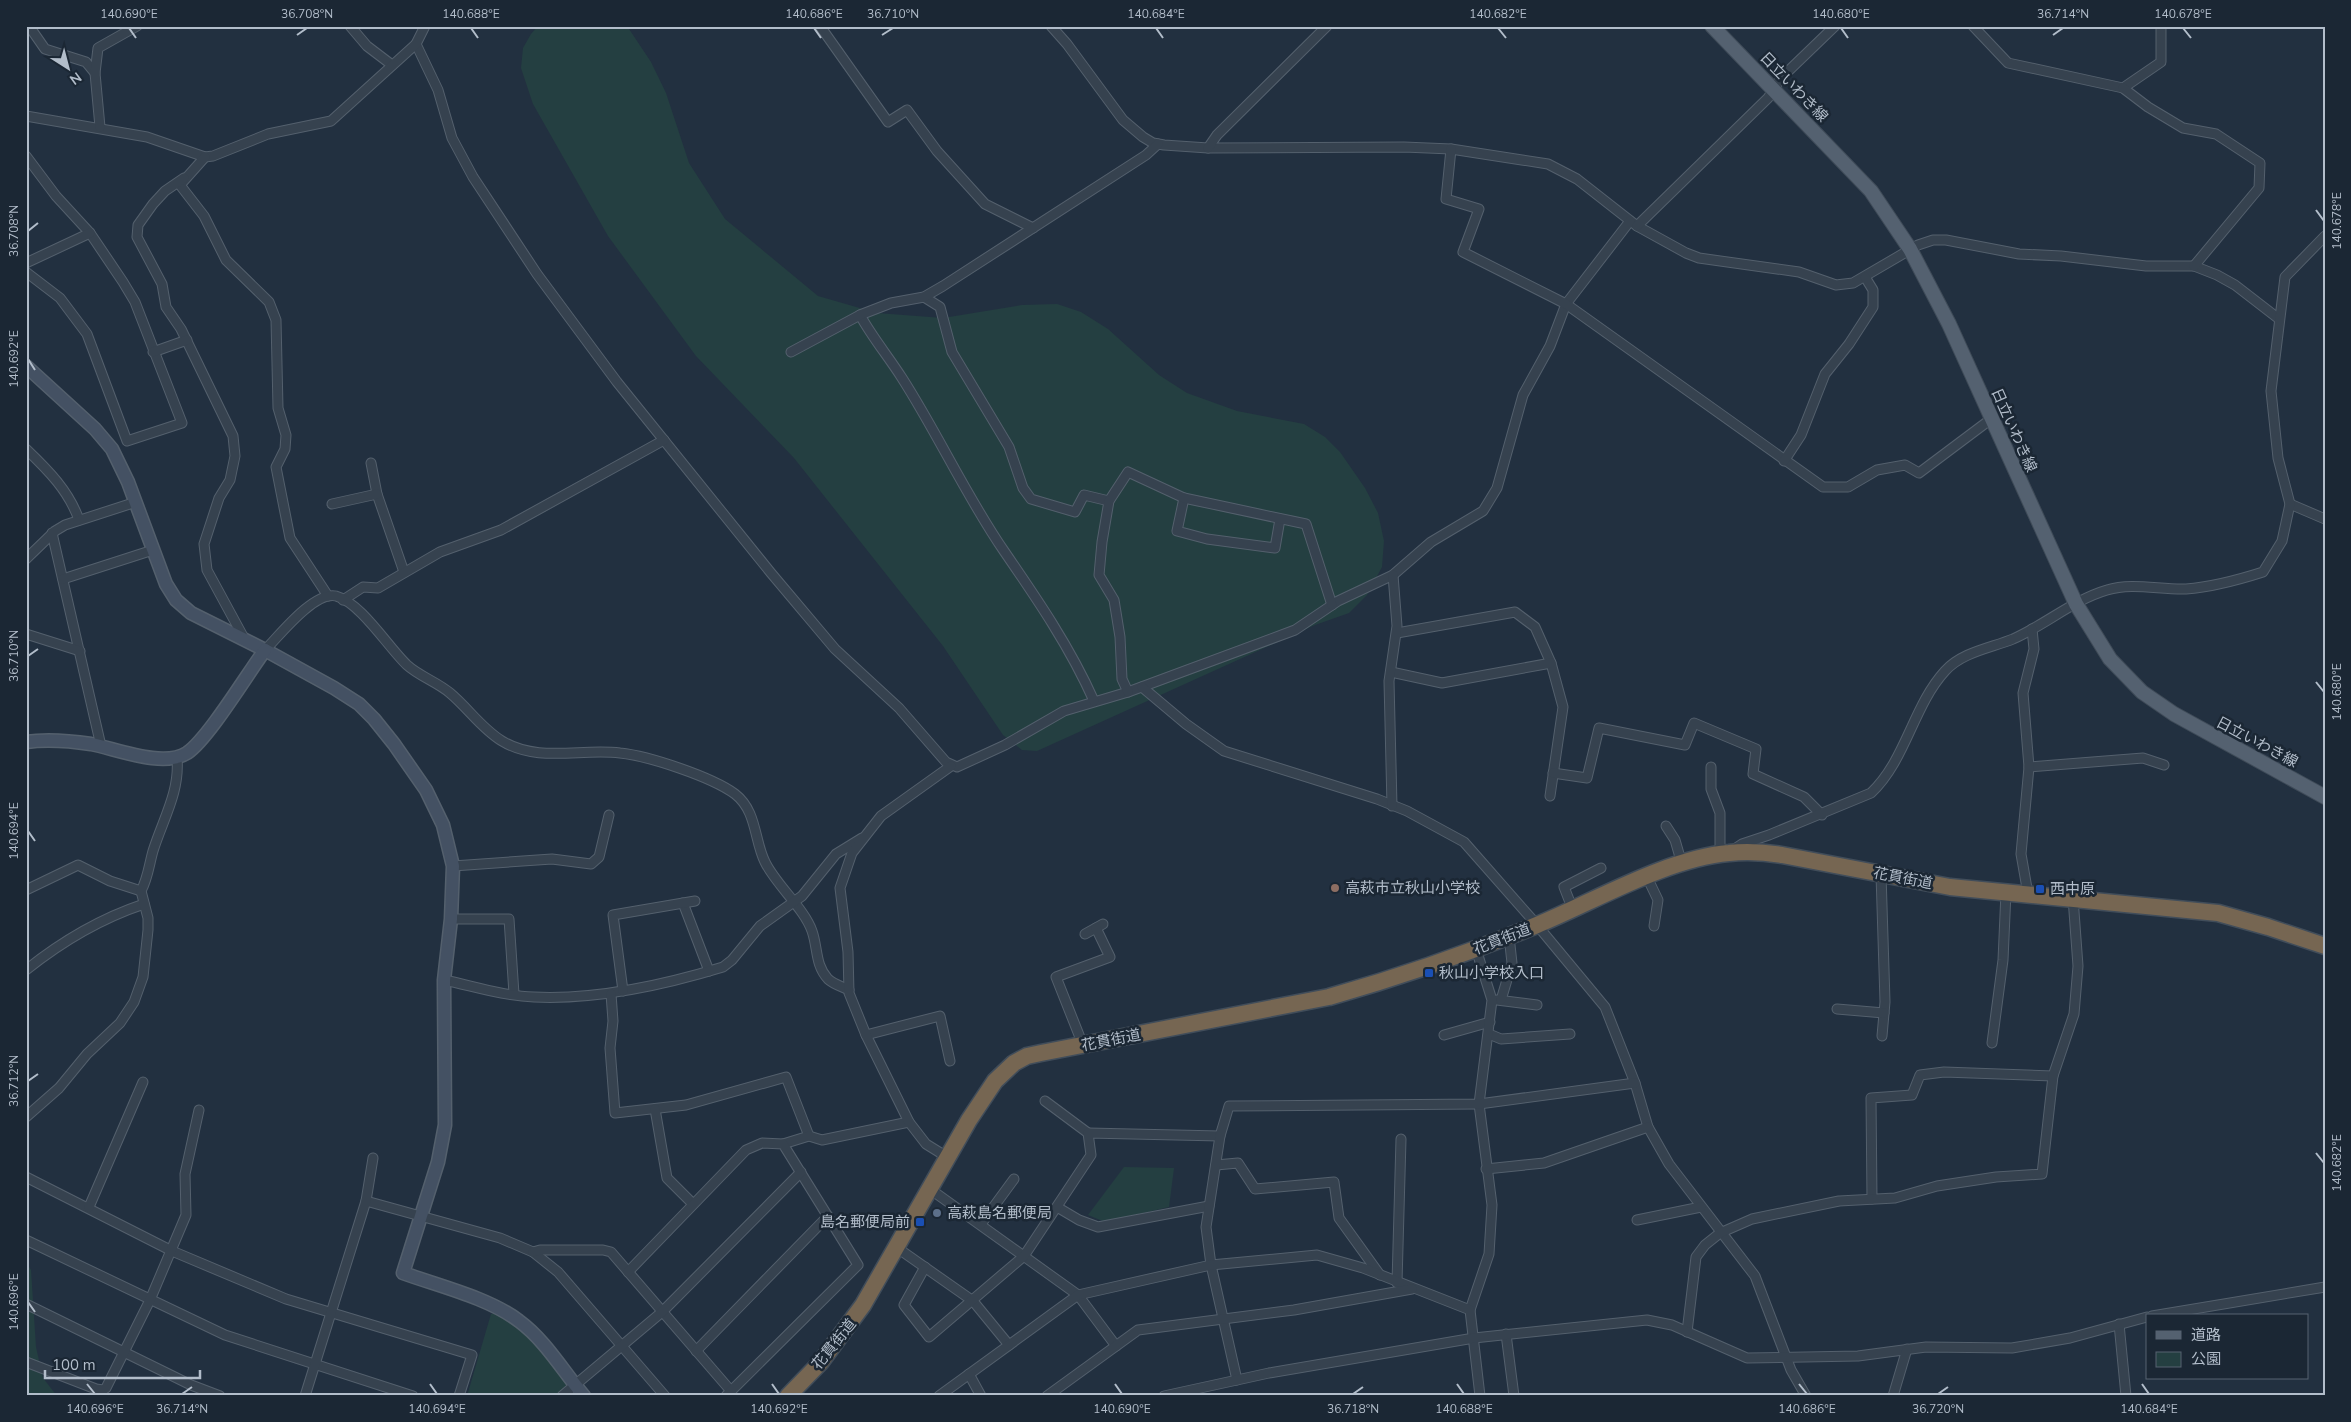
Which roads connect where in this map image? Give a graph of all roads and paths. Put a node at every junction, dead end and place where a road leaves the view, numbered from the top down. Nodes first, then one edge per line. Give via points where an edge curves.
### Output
1 (29, 26) edge
2 (137, 26) edge
3 (350, 26) edge
4 (425, 26) edge
5 (820, 26) edge
6 (1051, 26) edge
7 (1327, 26) edge
8 (1712, 26) edge
9 (1835, 26) edge
10 (1973, 26) edge
11 (2162, 26) edge
12 (416, 44) junction
13 (392, 65) junction
14 (95, 74) junction
15 (2123, 88) junction
16 (1774, 90) junction
17 (26, 116) edge
18 (100, 127) junction
19 (1158, 144) junction
20 (1208, 148) junction
21 (1451, 149) junction
22 (26, 156) edge
23 (205, 156) junction
24 (184, 178) junction
25 (1634, 223) junction
26 (1033, 228) junction
27 (90, 233) junction
28 (2325, 236) edge
29 (1910, 249) junction
30 (26, 263) edge
31 (2194, 266) junction
32 (26, 272) edge
33 (1865, 277) junction
34 (924, 297) junction
35 (1566, 304) junction
36 (860, 314) junction
37 (2279, 319) junction
38 (187, 340) junction
39 (153, 352) junction
40 (791, 352) dead end
41 (26, 366) edge
42 (1991, 419) junction
43 (664, 440) junction
44 (26, 449) edge
45 (1784, 461) junction
46 (371, 463) dead end
47 (378, 494) junction
48 (1184, 498) junction
49 (1109, 501) junction
50 (136, 502) junction
51 (332, 504) dead end
52 (2290, 504) junction
53 (1280, 519) junction
54 (2325, 519) edge
55 (80, 520) junction
56 (52, 533) junction
57 (153, 550) junction
58 (27, 556) edge
59 (404, 572) junction
60 (1393, 575) junction
61 (63, 580) junction
62 (328, 596) junction
63 (344, 600) junction
64 (2076, 604) junction
65 (1332, 605) junction
66 (2032, 629) junction
67 (1397, 633) junction
68 (26, 634) edge
69 (246, 642) junction
70 (80, 650) junction
71 (265, 650) junction
72 (1551, 663) junction
73 (1391, 672) junction
74 (1142, 687) junction
75 (1128, 692) junction
76 (1094, 701) junction
77 (26, 742) edge
78 (101, 746) junction
79 (176, 758) junction
80 (2164, 765) dead end
81 (951, 766) junction
82 (1710, 768) dead end
83 (2029, 768) junction
84 (1553, 773) junction
85 (1550, 796) dead end
86 (2325, 797) edge
87 (1392, 806) junction
88 (1822, 814) junction
89 (610, 815) dead end
90 (1666, 826) dead end
91 (862, 838) junction
92 (1724, 853) junction
93 (1682, 864) junction
94 (453, 866) junction
95 (1601, 868) dead end
96 (1881, 874) junction
97 (1647, 877) junction
98 (26, 890) edge
99 (141, 891) junction
100 (2006, 892) junction
101 (2028, 894) junction
102 (2073, 898) junction
103 (695, 901) dead end
104 (683, 903) junction
105 (794, 903) junction
106 (144, 904) junction
107 (1573, 910) junction
108 (451, 919) junction
109 (1537, 925) junction
110 (1654, 926) dead end
111 (1085, 934) dead end
112 (1509, 936) junction
113 (2325, 946) edge
114 (1476, 949) junction
115 (26, 970) edge
116 (709, 971) junction
117 (444, 980) junction
118 (849, 990) junction
119 (623, 991) junction
120 (514, 994) junction
121 (611, 994) junction
122 (1497, 1000) junction
123 (1537, 1005) dead end
124 (1837, 1009) dead end
125 (1884, 1013) junction
126 (1490, 1022) junction
127 (1489, 1034) junction
128 (1570, 1034) dead end
129 (866, 1035) junction
130 (1444, 1036) dead end
131 (1882, 1036) dead end
132 (1992, 1043) dead end
133 (1083, 1045) junction
134 (950, 1061) dead end
135 (2053, 1076) junction
136 (143, 1082) dead end
137 (1636, 1083) junction
138 (1045, 1101) dead end
139 (1479, 1104) junction
140 (655, 1109) junction
141 (199, 1110) dead end
142 (28, 1112) edge
143 (909, 1122) junction
144 (1648, 1127) junction
145 (1088, 1133) junction
146 (809, 1136) junction
147 (1220, 1136) junction
148 (1401, 1138) dead end
149 (783, 1144) junction
150 (947, 1157) junction
151 (373, 1158) dead end
152 (1216, 1165) junction
153 (1486, 1169) junction
154 (801, 1172) junction
155 (26, 1177) edge
156 (1014, 1178) dead end
157 (930, 1189) junction
158 (1872, 1199) junction
159 (366, 1201) junction
160 (693, 1204) junction
161 (1209, 1206) junction
162 (89, 1207) junction
163 (1057, 1207) junction
164 (1702, 1207) junction
165 (420, 1216) junction
166 (828, 1216) junction
167 (1637, 1220) dead end
168 (981, 1224) junction
169 (1720, 1233) junction
170 (26, 1240) edge
171 (896, 1246) junction
172 (172, 1251) junction
173 (533, 1252) junction
174 (1024, 1256) junction
175 (1211, 1264) junction
176 (925, 1267) junction
177 (628, 1272) junction
178 (1380, 1275) junction
179 (1397, 1283) junction
180 (2325, 1287) edge
181 (1412, 1288) junction
182 (1078, 1295) junction
183 (150, 1300) junction
184 (973, 1301) junction
185 (26, 1304) edge
186 (1470, 1310) junction
187 (662, 1312) junction
188 (332, 1313) junction
189 (2164, 1314) edge
190 (2146, 1317) edge
191 (1223, 1318) junction
192 (2119, 1324) junction
193 (1686, 1332) junction
194 (1506, 1334) junction
195 (1474, 1338) junction
196 (1010, 1345) junction
197 (622, 1346) junction
198 (1116, 1346) junction
199 (1908, 1349) junction
200 (696, 1351) junction
201 (124, 1352) junction
202 (1785, 1356) junction
203 (26, 1362) edge
204 (316, 1366) junction
205 (969, 1374) junction
206 (1237, 1380) junction
207 (575, 1385) junction
208 (728, 1393) edge
209 (220, 1396) edge
210 (305, 1396) edge
211 (413, 1396) edge
212 (459, 1396) edge
213 (562, 1396) edge
214 (584, 1396) edge
215 (665, 1396) edge
216 (788, 1396) edge
217 (939, 1396) edge
218 (981, 1396) edge
219 (1047, 1396) edge
220 (1164, 1396) edge
221 (1480, 1396) edge
222 (1514, 1396) edge
223 (1806, 1396) edge
224 (1893, 1396) edge
225 (2126, 1396) edge

1 - 14 street via 44,49 86,62
2 - 14 street via 98,48
3 - 13 street via 366,46
4 - 12 street
5 - 26 street via 888,122 907,110 985,204
6 - 19 street via 1122,120
7 - 20 street via 1217,135
8 - 16 main road, 日立いわき線
9 - 16 street via 1781,78
10 - 15 street via 2008,64
11 - 15 street via 2161,62
12 - 13 street
12 - 43 street via 438,90 452,138 473,178 537,274
13 - 23 street via 331,121 268,134 231,150
14 - 18 street
15 - 31 street via 2183,128 2216,134 2260,163 2259,188
16 - 25 street
16 - 29 main road, 日立いわき線 via 1871,191
17 - 18 street
18 - 23 street via 148,137
19 - 20 street
19 - 26 street
20 - 21 street
21 - 25 street via 1548,164 1577,179
21 - 35 street via 1446,198 1478,208 1463,252
22 - 27 street
23 - 24 street
24 - 38 street via 153,204 138,225 137,237 162,284 166,307
24 - 62 street via 180,186 204,216 226,260 269,302 276,320 278,408 286,435 285,449 276,467 290,538
25 - 33 street via 1672,247 1699,258 1799,272 1836,284 1853,283
25 - 35 street
26 - 34 street
27 - 30 street
27 - 39 street via 134,302
28 - 37 street via 2285,277
29 - 31 street via 1928,241 1946,240 2019,254 2146,266
29 - 33 street
29 - 42 main road, 日立いわき線 via 1949,324
31 - 37 street via 2235,285
32 - 39 street via 60,298 87,334 127,441 182,423
33 - 45 street via 1873,290 1873,307 1825,374 1801,435
34 - 36 street via 891,303
34 - 49 street via 940,307 952,352 1009,447 1023,488 1031,499 1075,512 1084,495
35 - 45 street
35 - 60 street via 1550,346 1523,395 1497,488 1487,506 1431,542
36 - 40 street
36 - 76 street via 902,378 1004,551 1050,619
37 - 52 street via 2272,391 2278,458
38 - 39 street
38 - 69 street via 232,436 236,456 230,480 219,498 204,544 207,570
41 - 50 street via 106,441
42 - 45 street via 1919,473 1905,465 1877,470 1848,487 1823,487
42 - 64 main road, 日立いわき線
43 - 59 street via 501,530 440,552
43 - 81 street via 835,649 899,708
44 - 55 street via 56,478
46 - 47 street
47 - 51 street
47 - 59 street
48 - 49 street via 1128,472
48 - 53 street
48 - 53 street via 1177,531 1207,539 1275,548
49 - 75 street via 1099,575 1114,600 1122,679
50 - 55 street
50 - 57 street
52 - 54 street
52 - 64 street via 2282,541 2263,572 2236,581 2186,589 2122,587
53 - 65 street via 1306,524
55 - 56 street
56 - 58 street
56 - 61 street
57 - 61 street
57 - 69 street via 166,584 182,606 191,614
59 - 63 street via 378,588 363,587
60 - 65 street
60 - 67 street
61 - 70 street
62 - 63 street
62 - 71 street via 300,614
63 - 105 street via 408,666 450,693 501,741 549,753 620,753 686,772 736,795 753,822 765,864
64 - 66 street
64 - 86 main road, 日立いわき線 via 2110,659 2142,692 2197,728
65 - 74 street via 1295,630
66 - 83 street via 2034,649 2023,693
66 - 88 street via 1961,658 1945,670 1880,785 1861,799
67 - 72 street via 1515,612 1535,627
67 - 73 street
68 - 70 street
69 - 71 street
70 - 78 street
71 - 79 street via 201,740
71 - 94 street via 334,688 374,719 436,809 449,843
72 - 73 street via 1442,683
72 - 84 street via 1563,707
73 - 87 street
74 - 75 street
74 - 87 street via 1224,751
75 - 76 street
76 - 81 street via 1055,716 965,765
77 - 78 street via 57,741
78 - 79 street via 145,757
79 - 99 street via 175,792
80 - 83 street via 2142,758
81 - 91 street via 895,803
82 - 92 street via 1711,790 1720,813
83 - 101 street via 2021,854
84 - 85 street
84 - 88 street via 1587,778 1599,728 1685,745 1694,724 1756,749 1753,774 1804,797
87 - 109 street via 1464,842
88 - 92 street
89 - 94 street via 599,857 591,864 552,859
90 - 93 street via 1676,840
91 - 105 street via 836,854
91 - 118 street via 847,864 840,888
92 - 93 highway, 花貫街道
92 - 96 highway, 花貫街道 via 1782,855
93 - 97 highway, 花貫街道
94 - 108 street
95 - 107 street via 1564,887
96 - 100 highway, 花貫街道 via 1950,887
96 - 125 street
97 - 107 highway, 花貫街道
97 - 110 street via 1658,900
98 - 99 street via 78,865 110,881
99 - 106 street
100 - 101 highway, 花貫街道
100 - 132 street via 2003,960
101 - 102 highway, 花貫街道
102 - 113 highway, 花貫街道 via 2218,913
102 - 135 street via 2078,966 2074,1014
103 - 104 street
104 - 116 street
104 - 119 street via 613,915
105 - 116 street via 760,926 728,964
105 - 118 street via 812,930 817,960 829,980
106 - 115 street via 117,913 62,944
106 - 142 street via 148,930 143,977 134,1002 124,1018 87,1054 59,1088
107 - 109 highway, 花貫街道
108 - 117 street
108 - 120 street via 509,919
109 - 112 highway, 花貫街道
109 - 137 street via 1605,1006
111 - 133 street via 1099,926 1110,957 1056,977
112 - 114 highway, 花貫街道
112 - 122 street via 1512,963
114 - 122 street
114 - 133 highway, 花貫街道 via 1329,997
116 - 119 street
117 - 120 street
117 - 165 street via 445,1125 438,1162
118 - 129 street
119 - 121 street
120 - 121 street via 540,998
121 - 140 street via 610,1048 615,1113
122 - 123 street
122 - 126 street
124 - 125 street
125 - 131 street
126 - 127 street
126 - 130 street
127 - 128 street via 1501,1039
127 - 139 street
129 - 134 street via 940,1016
129 - 143 street
133 - 150 highway, 花貫街道 via 1027,1056 1014,1063 985,1096
135 - 158 street via 2042,1174 1996,1177 1937,1186 1895,1198
135 - 158 street via 1944,1072 1920,1075 1912,1095 1871,1098
136 - 162 street
137 - 139 street
137 - 144 street
138 - 145 street
139 - 147 street via 1229,1106
139 - 153 street
140 - 146 street via 686,1105 786,1077
140 - 160 street via 667,1178
141 - 172 street via 185,1174 186,1215
143 - 146 street via 822,1140
143 - 150 street via 926,1144
144 - 153 street via 1544,1163
144 - 164 street via 1669,1164
145 - 147 street
145 - 163 street via 1091,1155
146 - 149 street
147 - 152 street
148 - 179 street
149 - 154 street
149 - 160 street via 762,1143 749,1147
150 - 157 highway, 花貫街道
151 - 159 street
152 - 161 street
152 - 178 street via 1238,1163 1255,1189 1334,1182 1339,1218
153 - 186 street via 1492,1205 1489,1254
154 - 166 street
154 - 187 street
155 - 162 street
156 - 168 street
157 - 168 street
157 - 171 highway, 花貫街道
158 - 169 street via 1839,1201 1752,1219
159 - 165 street
159 - 188 street
160 - 177 street
161 - 163 street via 1098,1227
161 - 175 street via 1206,1226
162 - 172 street
163 - 174 street
164 - 167 street
164 - 169 street
165 - 173 street via 500,1238
165 - 207 street via 403,1273 490,1304 519,1320
166 - 200 street
166 - 208 street via 858,1265
168 - 174 street
169 - 193 street via 1696,1257
169 - 202 street via 1755,1276
170 - 183 street
171 - 176 street
171 - 216 highway, 花貫街道 via 847,1329
172 - 183 street
172 - 188 street via 286,1299
173 - 177 street via 603,1250 611,1252
173 - 197 street via 558,1272
174 - 182 street
174 - 184 street
175 - 178 street via 1317,1255
175 - 182 street
175 - 191 street
176 - 184 street
176 - 184 street via 904,1305 929,1337
177 - 187 street
178 - 179 street
179 - 181 street
180 - 189 street
181 - 186 street
181 - 191 street via 1294,1310
182 - 196 street
182 - 198 street
183 - 201 street
183 - 204 street via 225,1335
184 - 196 street
185 - 201 street
186 - 195 street
187 - 197 street
187 - 200 street
188 - 204 street
188 - 212 street via 472,1355
190 - 192 street
191 - 198 street via 1138,1330
191 - 206 street
192 - 199 street via 2070,1338 2012,1348
192 - 225 street
193 - 194 street via 1672,1325 1647,1320
193 - 202 street via 1747,1358
194 - 195 street
194 - 222 street
195 - 206 street
195 - 221 street
196 - 205 street
197 - 207 street
197 - 215 street
198 - 219 street
199 - 202 street via 1858,1356
199 - 224 street
200 - 208 street
201 - 203 street via 102,1390
201 - 209 street
202 - 223 street
204 - 210 street
204 - 211 street
205 - 217 street
205 - 218 street
206 - 220 street
207 - 213 street
207 - 214 street

